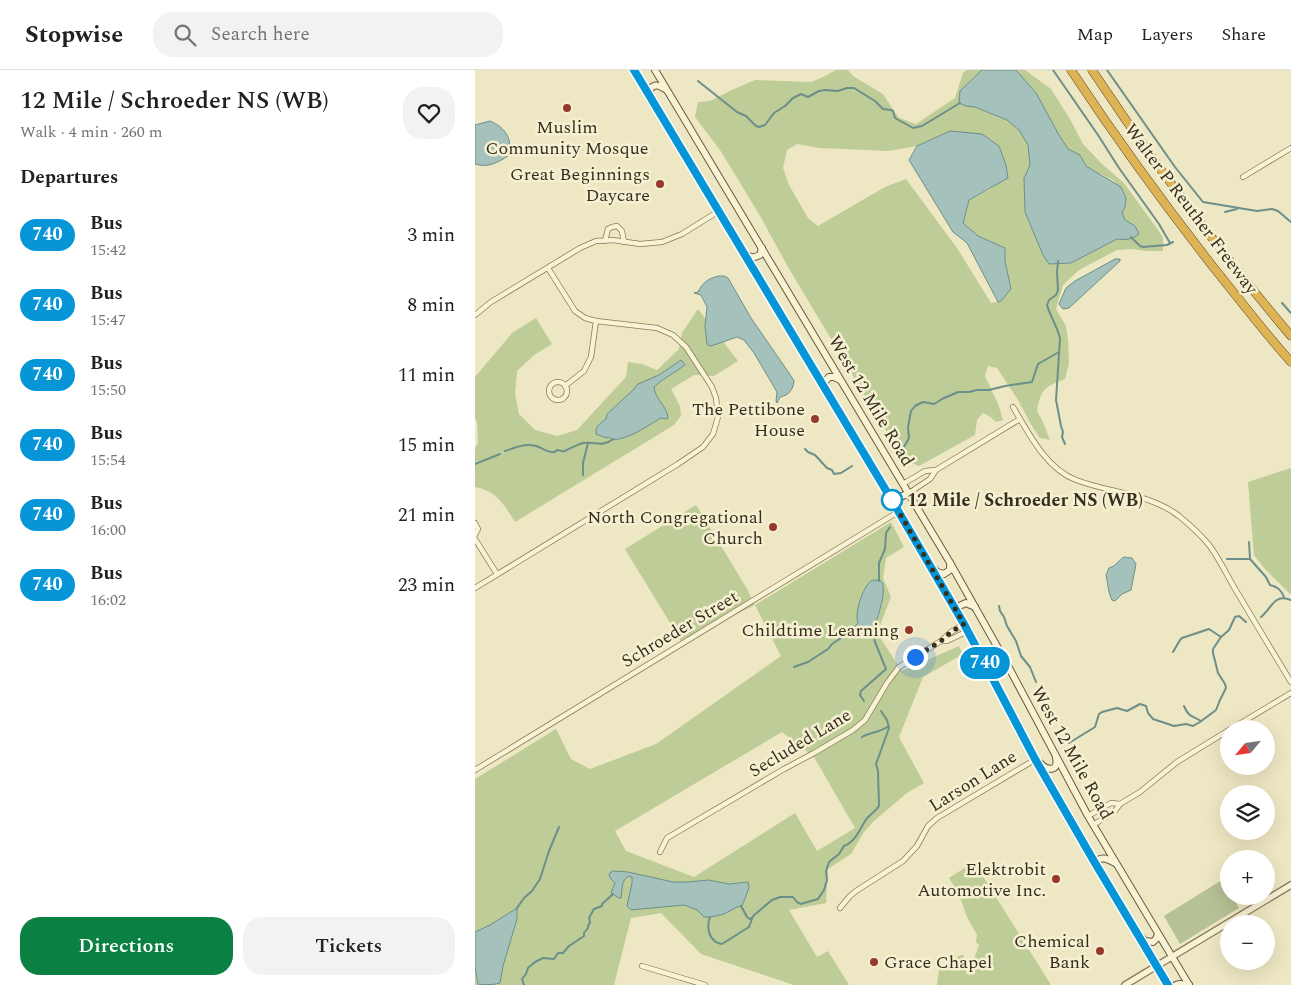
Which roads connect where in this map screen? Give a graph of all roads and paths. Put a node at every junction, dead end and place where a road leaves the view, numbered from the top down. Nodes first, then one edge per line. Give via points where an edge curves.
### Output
1 (634, 70) edge
2 (655, 70) edge
3 (1071, 70) edge
4 (1092, 70) edge
5 (666, 89) junction
6 (649, 95) junction
7 (1291, 148) edge
8 (1243, 177) dead end
9 (719, 211) junction
10 (605, 240) junction
11 (624, 242) junction
12 (762, 248) junction
13 (744, 253) junction
14 (548, 268) junction
15 (475, 315) edge
16 (596, 321) junction
17 (1291, 336) edge
18 (1291, 362) edge
19 (841, 380) junction
20 (823, 384) junction
21 (565, 386) junction
22 (1013, 407) dead end
23 (1020, 419) junction
24 (936, 470) junction
25 (903, 484) junction
26 (909, 493) junction
27 (890, 497) junction
28 (899, 512) junction
29 (475, 523) edge
30 (475, 537) edge
31 (949, 561) junction
32 (931, 567) junction
33 (497, 574) junction
34 (475, 588) edge
35 (975, 607) junction
36 (956, 610) junction
37 (964, 624) junction
38 (967, 631) junction
39 (941, 641) junction
40 (1291, 682) edge
41 (1291, 693) edge
42 (1246, 720) edge
43 (1220, 736) edge
44 (1055, 756) junction
45 (1035, 759) junction
46 (475, 770) edge
47 (1120, 804) junction
48 (1088, 816) junction
49 (1093, 825) junction
50 (659, 852) dead end
51 (1095, 863) junction
52 (1116, 864) junction
53 (1291, 886) edge
54 (840, 908) dead end
55 (1158, 934) junction
56 (1138, 935) junction
57 (1173, 957) junction
58 (642, 966) dead end
59 (1157, 966) junction
60 (705, 985) edge
61 (1125, 985) edge
62 (1168, 985) edge
63 (1176, 985) edge
64 (1189, 985) edge

1 - 6 main road, West 12 Mile Road
2 - 5 main road, West 12 Mile Road
3 - 18 highway, Walter P Reuther Freeway via 1180,224
4 - 17 highway, Walter P Reuther Freeway via 1186,204
5 - 6 main road via 654,86
5 - 12 main road, West 12 Mile Road
6 - 9 main road, West 12 Mile Road
7 - 8 street
9 - 11 street via 662,242
9 - 13 main road, West 12 Mile Road
10 - 11 street
10 - 11 street via 608,229 617,226 622,231
10 - 14 street via 580,248
12 - 13 main road via 756,257
12 - 19 main road, West 12 Mile Road
13 - 20 main road, West 12 Mile Road
14 - 15 street
14 - 16 street via 575,310
16 - 21 street via 591,357 583,371
16 - 33 street via 657,328 673,335 686,347 716,398 718,417 713,434 703,447 678,464
19 - 20 main road via 829,378
19 - 25 main road, West 12 Mile Road
20 - 27 main road, West 12 Mile Road
21 - 21 street via 564,397 559,400 549,395 552,384 558,382
22 - 23 street
23 - 24 street
23 - 40 street via 1046,458 1074,480 1146,499 1163,506 1193,527 1210,546
24 - 25 street via 925,471
24 - 26 street via 930,479
25 - 26 main road, West 12 Mile Road
26 - 27 main road via 897,499
26 - 31 main road, West 12 Mile Road
27 - 28 main road, West 12 Mile Road
28 - 32 main road, West 12 Mile Road
28 - 46 street, Schroeder Street
29 - 30 street via 478,529
30 - 33 street
31 - 32 main road via 950,570 943,574
31 - 35 main road, West 12 Mile Road
32 - 36 main road, West 12 Mile Road
33 - 34 street
35 - 36 main road via 966,603
35 - 44 main road, West 12 Mile Road
36 - 37 main road, West 12 Mile Road
37 - 38 main road, West 12 Mile Road
37 - 39 street, Secluded Lane
38 - 39 street, Secluded Lane
38 - 45 main road, West 12 Mile Road
39 - 50 street, Secluded Lane via 899,667 865,720 853,730 667,838
41 - 42 street
43 - 47 street via 1177,762
44 - 45 main road via 1057,764 1053,769 1042,766
44 - 48 main road, West 12 Mile Road
45 - 51 main road, West 12 Mile Road
45 - 54 street, Larson Lane via 937,818 903,862 856,891
47 - 48 street via 1111,803
47 - 49 street
48 - 49 main road, West 12 Mile Road
49 - 52 main road, West 12 Mile Road
51 - 52 main road via 1103,858
51 - 56 main road, West 12 Mile Road
52 - 55 main road, West 12 Mile Road
53 - 57 street
55 - 56 main road via 1153,942
55 - 57 main road, West 12 Mile Road
56 - 59 main road, West 12 Mile Road
57 - 59 street
57 - 64 main road, West 12 Mile Road
58 - 60 street
59 - 61 street
59 - 62 main road, West 12 Mile Road
63 - 64 main road

